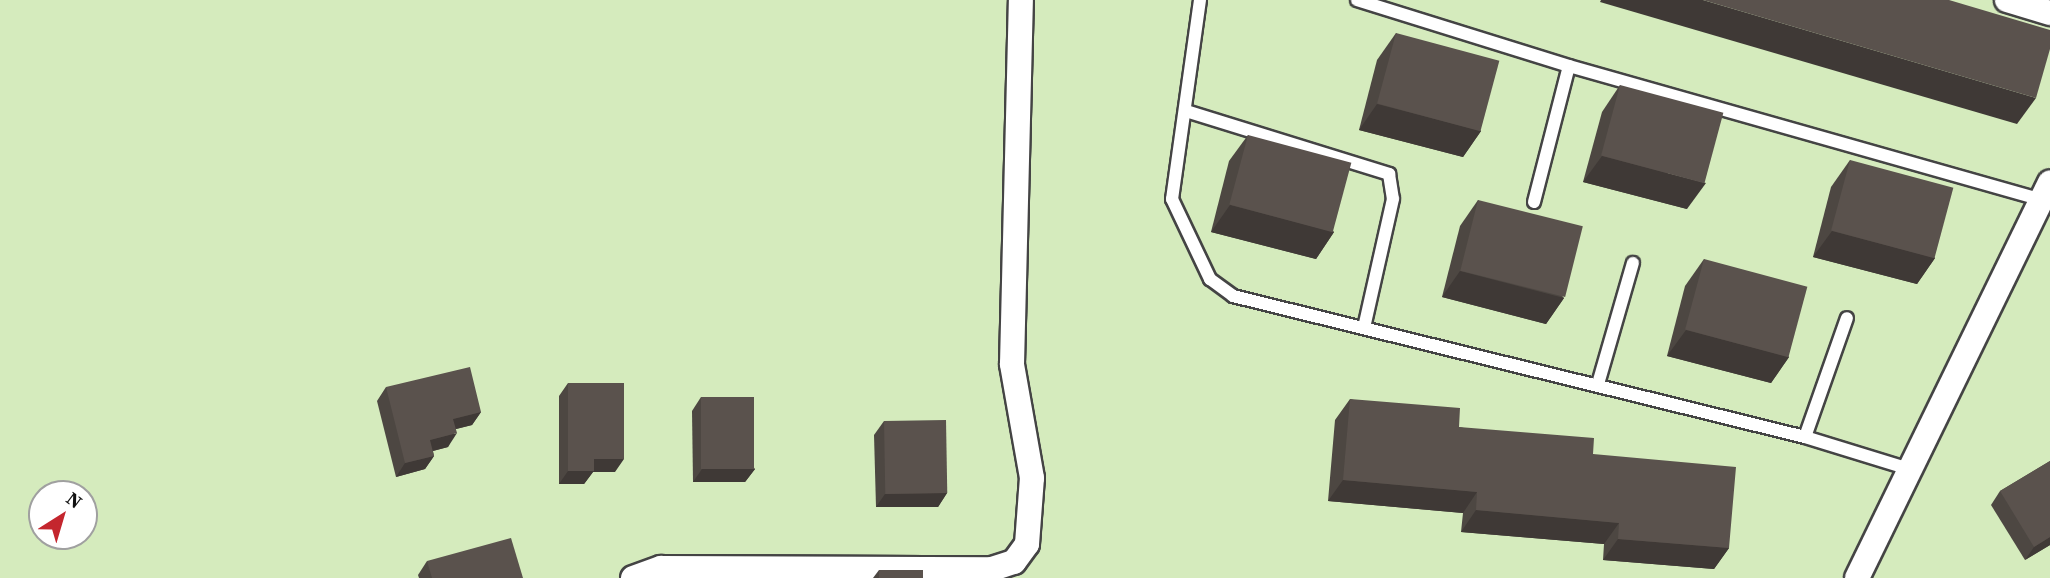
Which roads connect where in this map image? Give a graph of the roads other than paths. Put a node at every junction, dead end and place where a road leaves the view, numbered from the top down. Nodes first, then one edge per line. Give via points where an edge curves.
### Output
1 (1021, 0) edge
2 (1200, 0) edge
3 (1357, 0) edge
4 (2007, 0) edge
5 (2050, 13) edge
6 (1569, 66) junction
7 (1186, 111) junction
8 (2046, 192) edge
9 (1534, 202) dead end
10 (1633, 263) dead end
11 (1847, 318) dead end
12 (1364, 328) junction
13 (1598, 384) junction
14 (1805, 437) junction
15 (1909, 469) junction
16 (962, 573) edge
17 (633, 578) edge
18 (1857, 578) edge

1 - 16 street via 1012,364 1032,478 1027,544 1014,562
2 - 7 lane
3 - 6 lane
4 - 5 street
6 - 8 lane
6 - 9 lane
7 - 12 lane via 1172,199 1210,279 1233,296
7 - 12 lane via 1389,174 1393,199
8 - 15 street
10 - 13 lane
11 - 14 lane
12 - 13 lane
13 - 14 lane
14 - 15 lane
15 - 18 street
16 - 17 street via 661,568

